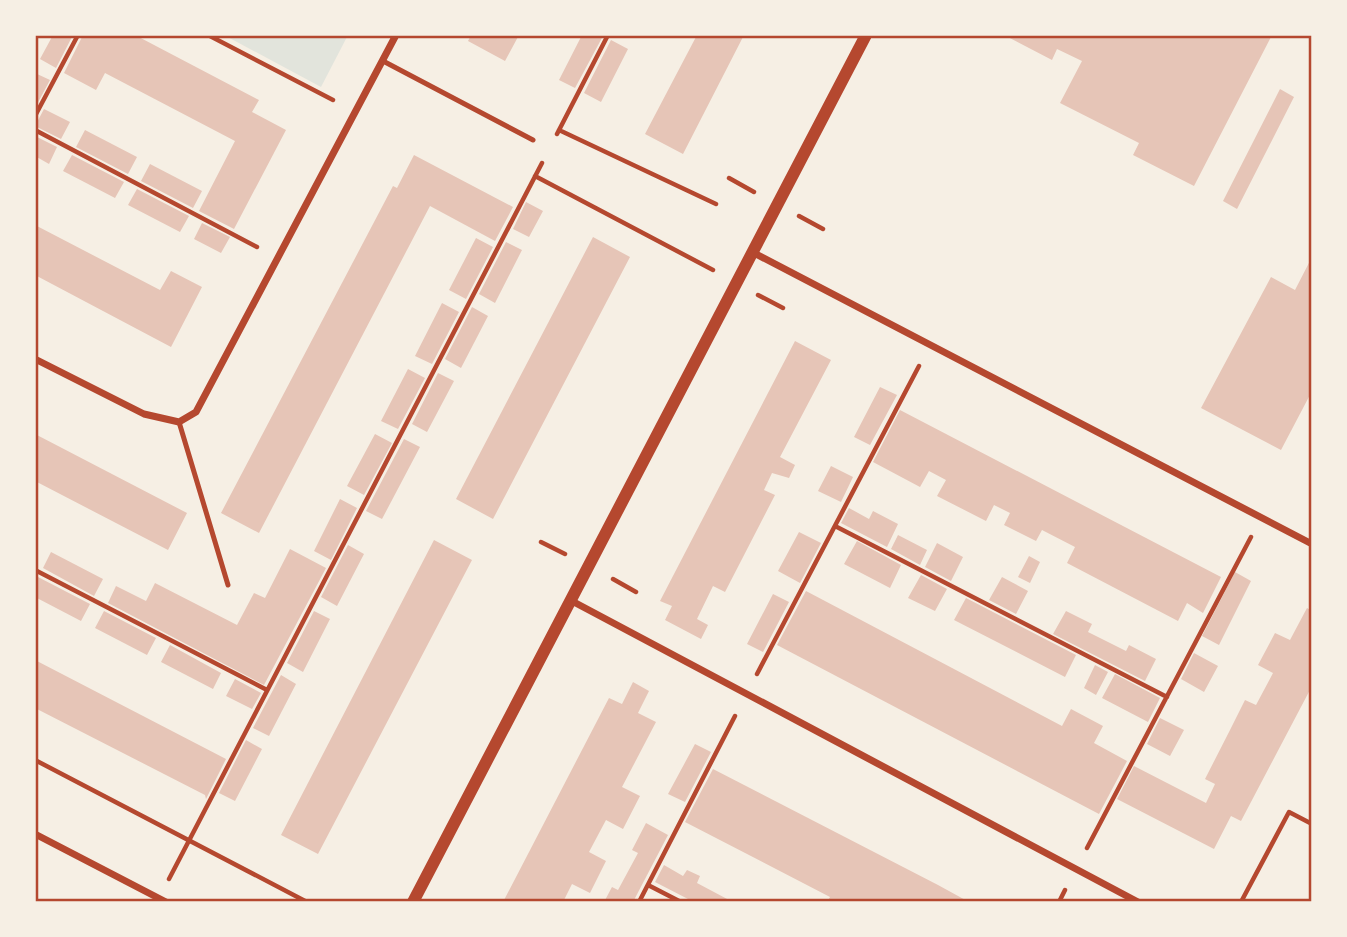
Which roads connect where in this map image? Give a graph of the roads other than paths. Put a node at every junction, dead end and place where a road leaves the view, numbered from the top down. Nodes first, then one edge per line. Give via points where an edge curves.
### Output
1 (396, 35) edge
2 (866, 35) edge
3 (383, 61) junction
4 (533, 140) dead end
5 (754, 253) junction
6 (35, 359) edge
7 (179, 422) junction
8 (1312, 544) edge
9 (228, 585) dead end
10 (569, 599) junction
11 (35, 835) edge
12 (162, 900) edge
13 (413, 902) edge
14 (1138, 902) edge

1 - 3 street
2 - 5 street
3 - 4 lane
3 - 7 street via 196,412
5 - 8 street
5 - 10 street
6 - 7 street via 144,414
7 - 9 lane
10 - 13 street
10 - 14 street
11 - 12 street

